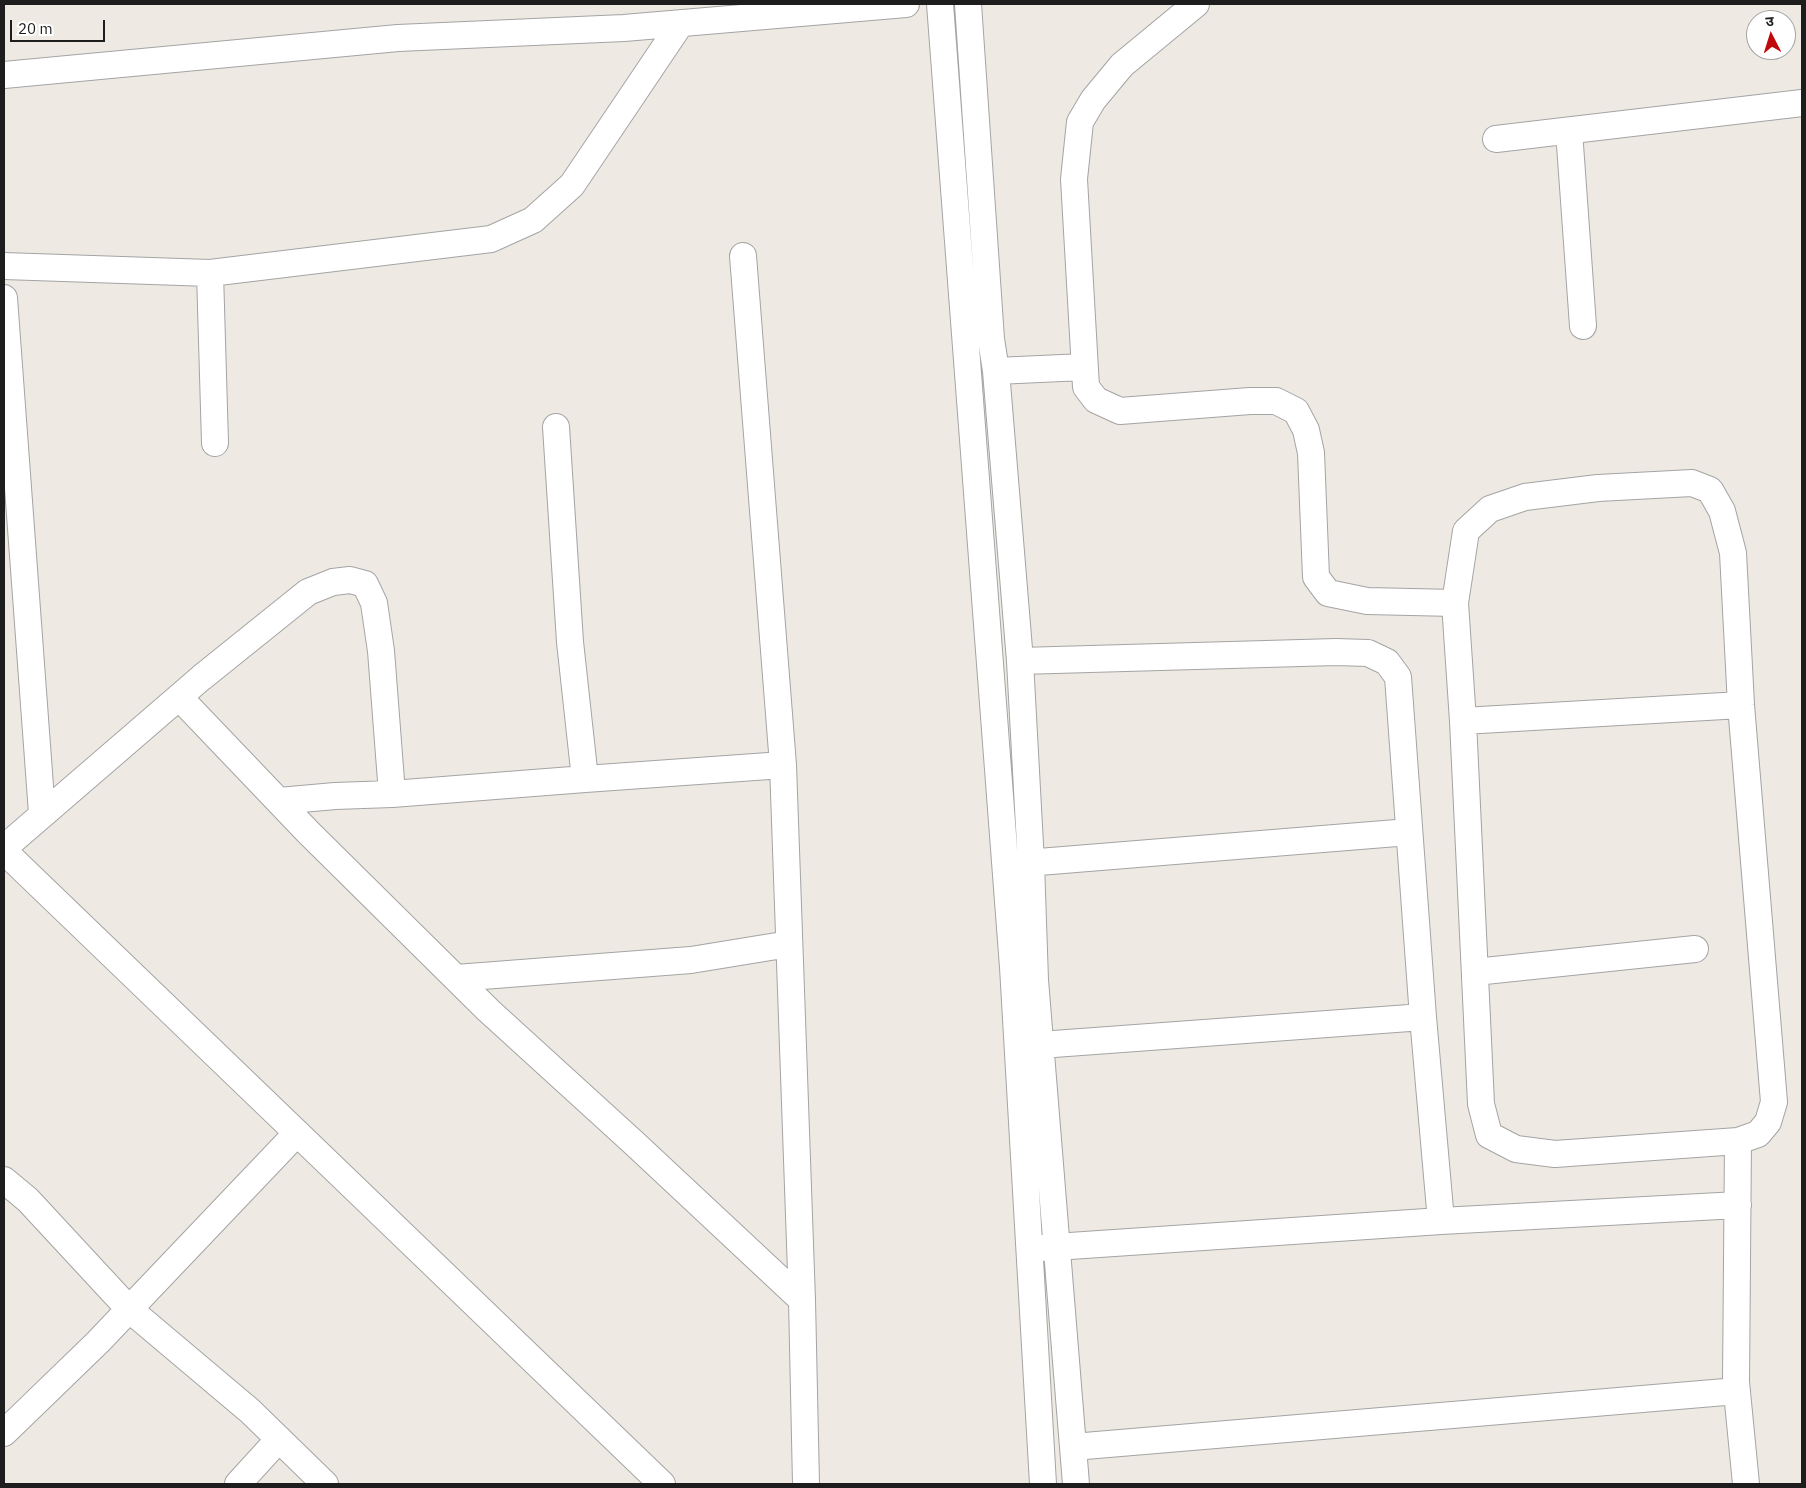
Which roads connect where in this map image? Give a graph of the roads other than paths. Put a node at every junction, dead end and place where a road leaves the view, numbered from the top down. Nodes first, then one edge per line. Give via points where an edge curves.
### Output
1 (906, 4) edge
2 (940, 4) edge
3 (968, 4) edge
4 (1196, 4) edge
5 (680, 23) junction
6 (4, 75) edge
7 (1802, 103) edge
8 (1569, 131) junction
9 (1496, 139) dead end
10 (743, 256) dead end
11 (4, 266) edge
12 (210, 273) junction
13 (4, 298) edge
14 (1583, 326) dead end
15 (1084, 367) junction
16 (997, 383) junction
17 (969, 396) junction
18 (556, 427) dead end
19 (215, 443) dead end
20 (14, 584) edge
21 (1455, 603) junction
22 (1020, 661) junction
23 (179, 697) junction
24 (1741, 705) junction
25 (1463, 722) junction
26 (783, 765) junction
27 (585, 779) junction
28 (392, 794) junction
29 (279, 801) junction
30 (42, 813) junction
31 (1410, 832) junction
32 (4, 849) edge
33 (1031, 863) junction
34 (1005, 865) junction
35 (789, 944) junction
36 (1695, 949) dead end
37 (1475, 972) junction
38 (456, 978) junction
39 (1423, 1017) junction
40 (1040, 1046) junction
41 (297, 1133) junction
42 (1738, 1141) junction
43 (4, 1180) edge
44 (1738, 1205) junction
45 (1441, 1221) junction
46 (1056, 1247) junction
47 (1029, 1248) junction
48 (802, 1300) junction
49 (129, 1309) junction
50 (1736, 1391) junction
51 (4, 1433) edge
52 (279, 1439) junction
53 (1073, 1447) junction
54 (238, 1484) edge
55 (326, 1484) edge
56 (662, 1484) edge
57 (806, 1484) edge
58 (1043, 1484) edge
59 (1076, 1484) edge
60 (1746, 1484) edge

1 - 5 street
2 - 17 street
3 - 16 street
4 - 15 street via 1122,65 1093,100 1080,122 1074,180
5 - 6 street via 398,38
5 - 12 street via 572,184 533,220 492,239
7 - 8 street
8 - 9 street
8 - 14 street
10 - 26 street
11 - 12 street
12 - 19 street
13 - 20 street
15 - 16 street
15 - 21 street via 1086,387 1096,400 1120,411 1250,400 1276,401 1296,411 1306,430 1311,453 1316,577 1328,594 1367,601
16 - 17 street
16 - 22 street
17 - 34 street
18 - 27 street via 570,642
20 - 30 street
21 - 24 street via 1466,532 1490,509 1525,497 1598,488 1692,483 1710,490 1722,511 1732,553
21 - 25 street
22 - 31 street via 1368,653 1387,662 1398,677
22 - 33 street
23 - 28 street via 308,592 333,582 350,580 365,584 374,603 381,651
23 - 29 street
23 - 30 street
24 - 25 street
24 - 42 street via 1774,1102 1768,1122 1758,1134
25 - 37 street
26 - 27 street
26 - 35 street
27 - 28 street
28 - 29 street
29 - 38 street
30 - 32 street
31 - 33 street
31 - 39 street
32 - 41 street
33 - 34 street
33 - 40 street
34 - 47 street
35 - 38 street via 691,960
35 - 48 street
36 - 37 street
37 - 42 street via 1481,1104 1489,1135 1516,1149 1555,1154
38 - 48 street
39 - 40 street
39 - 45 street
40 - 46 street
41 - 49 street
41 - 56 street
42 - 44 street
43 - 49 street via 28,1200
44 - 45 street
44 - 50 street
45 - 46 street
46 - 47 street
46 - 53 street
47 - 58 street
48 - 57 street
49 - 51 street
49 - 52 street
50 - 53 street
50 - 60 street
52 - 54 street
52 - 55 street
53 - 59 street

